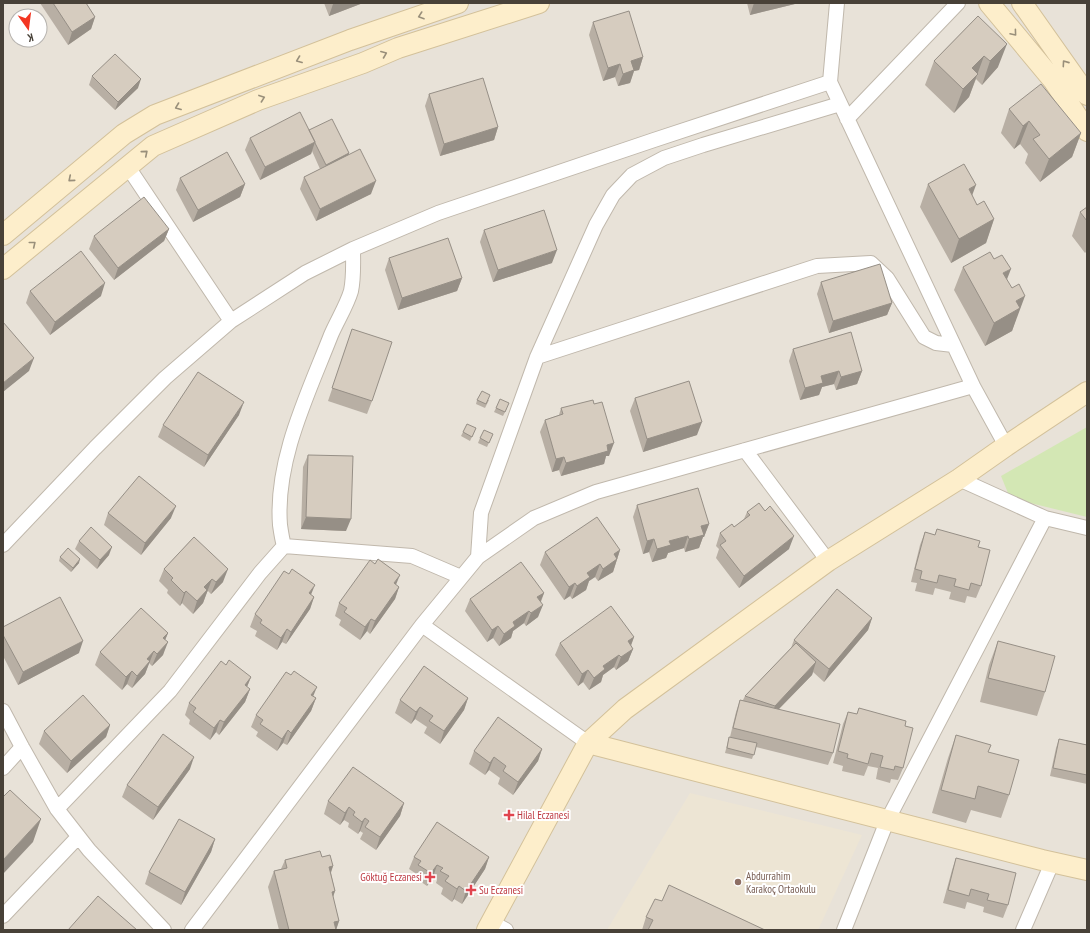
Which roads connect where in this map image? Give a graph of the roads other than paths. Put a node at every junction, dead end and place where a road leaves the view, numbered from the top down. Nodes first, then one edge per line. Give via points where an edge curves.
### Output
1 (458, 3) edge
2 (539, 3) edge
3 (837, 3) edge
4 (958, 3) edge
5 (989, 3) edge
6 (1022, 3) edge
7 (830, 82) junction
8 (1087, 95) edge
9 (840, 104) junction
10 (847, 119) junction
11 (1087, 132) edge
12 (128, 167) junction
13 (3, 235) edge
14 (353, 249) junction
15 (3, 269) edge
16 (231, 321) junction
17 (953, 345) junction
18 (537, 357) junction
19 (973, 386) junction
20 (1087, 392) edge
21 (1006, 446) junction
22 (745, 450) junction
23 (959, 479) junction
24 (1045, 518) junction
25 (1087, 528) edge
26 (3, 545) edge
27 (284, 546) junction
28 (478, 556) junction
29 (828, 561) junction
30 (461, 577) junction
31 (422, 626) junction
32 (3, 711) edge
33 (588, 744) junction
34 (22, 747) junction
35 (3, 768) edge
36 (57, 809) junction
37 (887, 821) junction
38 (78, 836) junction
39 (1052, 863) junction
40 (1087, 870) edge
41 (3, 916) edge
42 (495, 927) edge
43 (164, 930) edge
44 (192, 930) edge
45 (844, 930) edge
46 (1023, 930) edge

1 -> 13 street via 350,40 155,115 124,134
12 -> 2 street via 153,146 258,100 398,48
3 - 7 street
4 - 10 street
5 -> 11 street via 1053,80
8 -> 6 street
7 - 9 street
7 - 14 street via 438,213
9 - 10 street
9 - 18 street via 664,158 632,175 613,195 596,225
10 - 17 street
15 -> 12 street
12 - 16 street
14 - 16 street via 305,273
14 - 27 street via 351,292 305,401 286,459 280,495 280,525
16 - 26 street via 159,384
17 - 18 street via 936,343 924,337 887,278 871,263 818,266
17 - 19 street
18 - 28 street via 481,513
19 - 21 street
19 - 22 street
20 - 21 street
21 - 23 street
22 - 28 street via 596,492 534,518
22 - 29 street
23 - 24 street
23 - 29 street
24 - 25 street
24 - 37 street
27 - 30 street via 412,556
27 - 36 street via 260,573 170,691
28 - 30 street
29 - 33 street via 625,709
30 - 31 street
31 - 33 street
31 - 44 street
32 - 34 street
33 - 37 street
33 - 42 street
34 - 35 street
34 - 36 street
36 - 38 street
37 - 39 street
37 - 45 street
38 - 41 street
38 - 43 street
39 - 40 street
39 - 46 street

